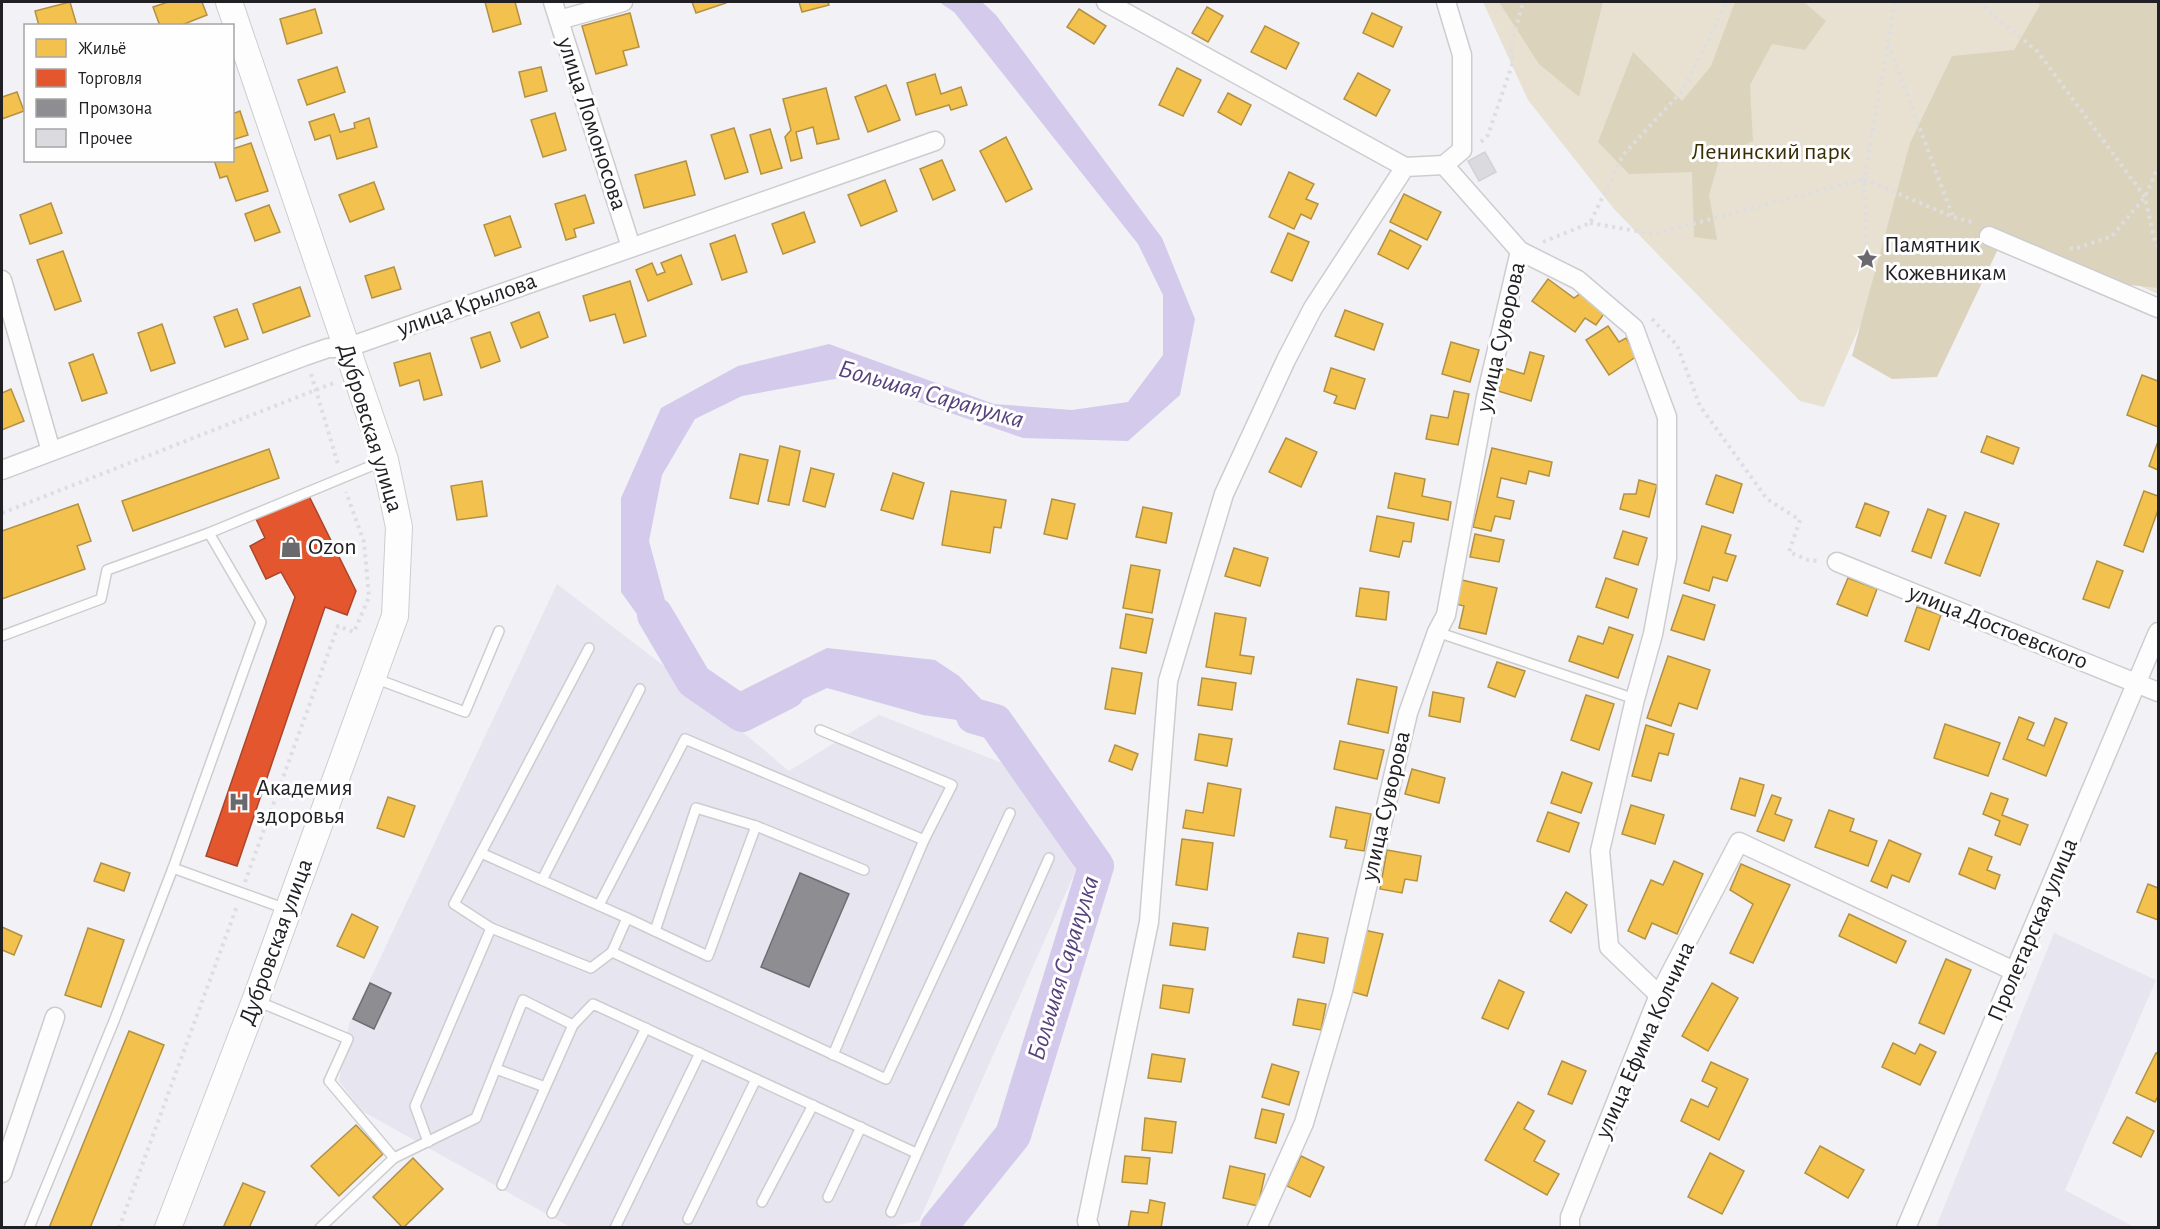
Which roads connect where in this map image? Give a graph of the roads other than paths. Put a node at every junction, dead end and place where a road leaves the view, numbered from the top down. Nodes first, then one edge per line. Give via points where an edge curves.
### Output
1 (229, 2) edge
2 (553, 2) edge
3 (623, 2) edge
4 (1106, 2) edge
5 (1446, 2) edge
6 (559, 20) junction
7 (934, 141) dead end
8 (1444, 165) junction
9 (1405, 168) junction
10 (1988, 231) road end
11 (632, 247) junction
12 (1520, 251) junction
13 (2, 280) edge
14 (2158, 308) edge
15 (346, 348) junction
16 (51, 451) junction
17 (385, 460) junction
18 (2, 470) edge
19 (210, 533) junction
20 (1837, 561) road end
21 (499, 631) dead end
22 (1437, 632) junction
23 (2158, 632) edge
24 (2, 636) edge
25 (589, 648) dead end
26 (372, 677) junction
27 (2137, 683) junction
28 (640, 688) dead end
29 (2158, 692) edge
30 (1635, 699) junction
31 (820, 730) dead end
32 (1010, 813) dead end
33 (756, 826) junction
34 (924, 840) junction
35 (482, 853) junction
36 (1049, 858) dead end
37 (173, 868) junction
38 (864, 870) dead end
39 (542, 880) junction
40 (599, 905) junction
41 (288, 910) junction
42 (627, 918) junction
43 (491, 928) junction
44 (655, 931) junction
45 (612, 952) junction
46 (2016, 972) junction
47 (1659, 995) junction
48 (255, 1000) junction
49 (55, 1017) dead end
50 (573, 1025) junction
51 (646, 1028) junction
52 (700, 1053) junction
53 (833, 1054) junction
54 (496, 1069) junction
55 (756, 1079) junction
56 (545, 1086) junction
57 (813, 1105) junction
58 (861, 1127) junction
59 (429, 1142) junction
60 (916, 1153) junction
61 (394, 1158) junction
62 (2, 1173) edge
63 (502, 1185) dead end
64 (828, 1197) dead end
65 (762, 1202) dead end
66 (891, 1212) dead end
67 (552, 1213) dead end
68 (688, 1220) dead end
69 (29, 1227) edge
70 (168, 1227) edge
71 (320, 1227) edge
72 (615, 1227) edge
73 (1090, 1227) edge
74 (1257, 1227) edge
75 (1570, 1227) edge
76 (1906, 1227) edge

1 - 15 street, Дубровская улица
2 - 6 street, улица Ломоносова
3 - 6 street
4 - 9 street
5 - 8 street via 1462,55 1462,150
6 - 11 street, улица Ломоносова
7 - 11 street, улица Крылова
8 - 9 street
8 - 12 street
9 - 73 street via 1313,308 1224,494 1168,681 1149,922 1087,1221
10 - 14 street
11 - 15 street, улица Крылова
12 - 22 street, улица Суворова via 1486,397 1446,615
12 - 30 street, улица Суворова via 1578,280 1634,328 1667,417 1667,558 1653,634
13 - 16 street
15 - 16 street, улица Крылова via 328,348 305,356
15 - 17 street, Дубровская улица
16 - 18 street, улица Крылова
17 - 19 lane
17 - 26 street, Дубровская улица via 399,527 394,616
19 - 24 lane via 107,570 101,599
19 - 37 lane via 261,622
20 - 27 street, улица Достоевского
21 - 26 lane via 465,712
22 - 30 lane
22 - 74 street, улица Суворова via 1408,713 1342,995 1304,1123
23 - 27 street, Пролетарская улица
25 - 35 lane
26 - 41 street, Дубровская улица
27 - 29 street, улица Достоевского
27 - 46 street, Пролетарская улица
28 - 39 lane
30 - 47 street, улица Суворова via 1600,851 1609,947
31 - 34 lane via 952,785
32 - 53 lane via 886,1079
33 - 38 lane
33 - 44 lane via 696,808
33 - 44 lane via 708,957
34 - 40 lane via 685,739
34 - 53 lane
35 - 39 lane
35 - 43 lane via 454,904
36 - 60 lane
37 - 41 lane
37 - 69 lane
39 - 40 lane
40 - 42 lane
41 - 48 street, Дубровская улица
42 - 44 lane
42 - 45 lane
43 - 45 lane via 591,968
43 - 59 lane via 414,1106
45 - 53 lane
46 - 47 street, улица Ефима Колчина via 1739,842
46 - 76 street, Пролетарская улица
47 - 75 street, улица Ефима Колчина via 1570,1217
48 - 61 lane via 348,1039 329,1081
48 - 70 street, Дубровская улица
49 - 62 street
50 - 51 lane via 593,1004
50 - 54 lane via 523,1000
50 - 56 lane
51 - 52 lane
51 - 67 lane
52 - 55 lane
52 - 72 lane
54 - 56 lane
54 - 59 lane via 476,1118
55 - 57 lane
55 - 68 lane
56 - 63 lane
57 - 58 lane
57 - 65 lane
58 - 60 lane
58 - 64 lane
59 - 61 lane
60 - 66 lane
61 - 71 lane

